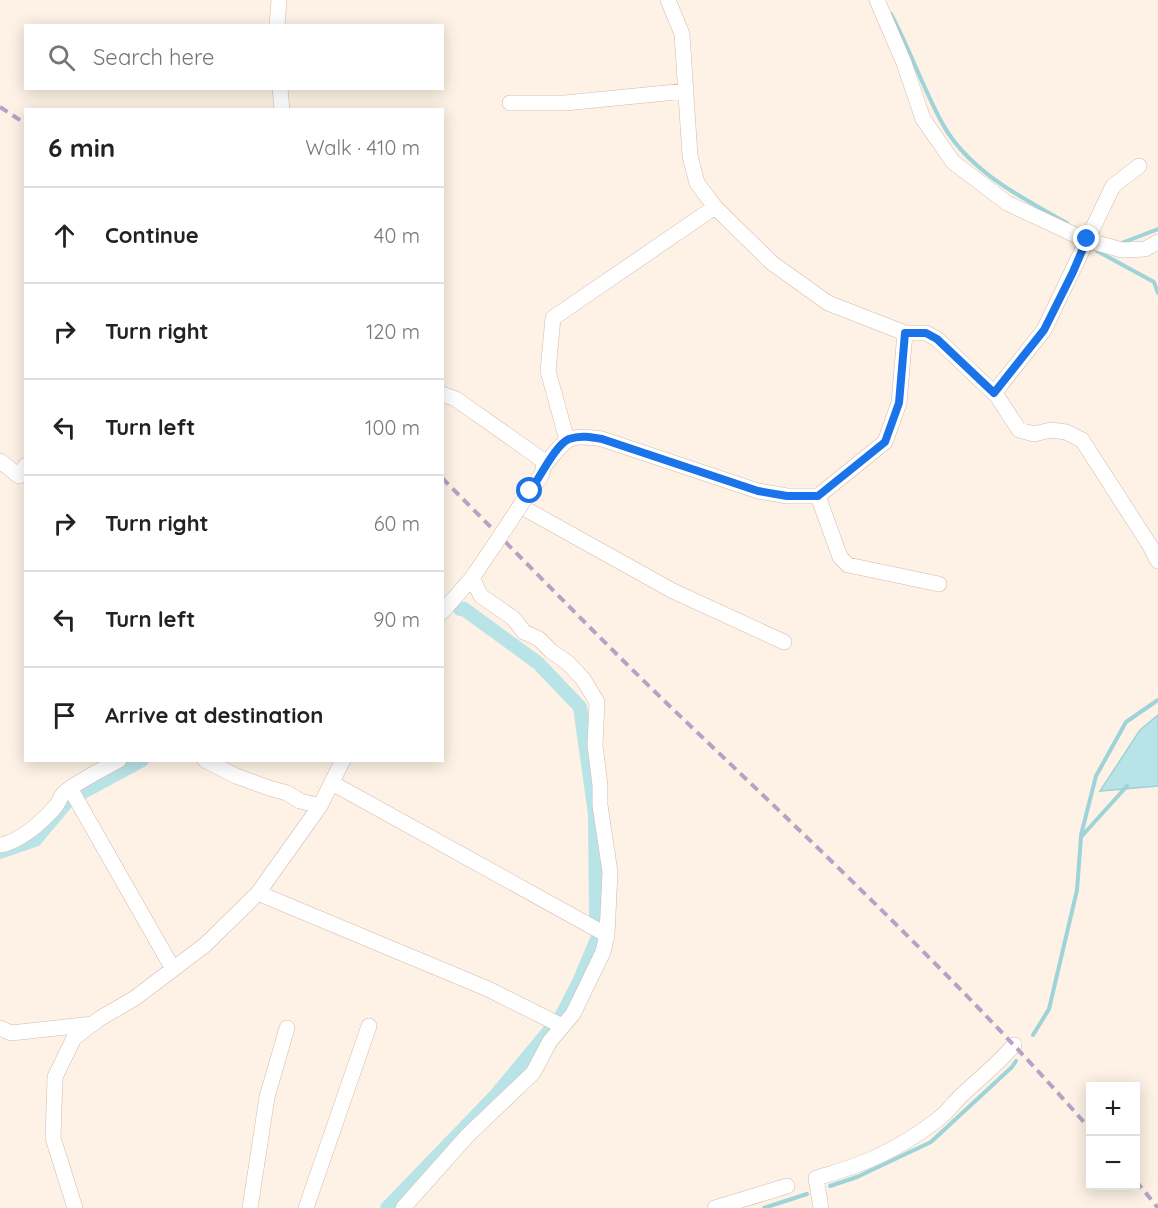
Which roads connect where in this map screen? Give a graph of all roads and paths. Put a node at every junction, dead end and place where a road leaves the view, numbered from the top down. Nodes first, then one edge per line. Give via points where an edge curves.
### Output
1 (279, 0) edge
2 (668, 0) edge
3 (877, 0) edge
4 (277, 24) edge
5 (280, 90) edge
6 (686, 91) junction
7 (510, 103) dead end
8 (282, 108) edge
9 (1139, 166) dead end
10 (715, 207) junction
11 (1087, 240) junction
12 (1158, 242) edge
13 (905, 333) junction
14 (994, 393) junction
15 (444, 395) edge
16 (567, 440) junction
17 (0, 460) edge
18 (544, 466) junction
19 (24, 468) edge
20 (818, 496) junction
21 (520, 506) junction
22 (1158, 561) edge
23 (472, 578) junction
24 (939, 584) dead end
25 (449, 594) edge
26 (783, 642) dead end
27 (116, 762) edge
28 (209, 762) edge
29 (342, 762) edge
30 (332, 783) junction
31 (70, 788) junction
32 (320, 806) junction
33 (0, 845) edge
34 (258, 893) junction
35 (606, 935) junction
36 (173, 969) junction
37 (93, 1024) junction
38 (369, 1026) dead end
39 (562, 1026) junction
40 (0, 1028) edge
41 (286, 1028) dead end
42 (1014, 1045) dead end
43 (787, 1186) dead end
44 (75, 1208) edge
45 (250, 1208) edge
46 (306, 1208) edge
47 (404, 1208) edge
48 (715, 1208) edge
49 (821, 1208) edge

1 - 4 street
2 - 6 street via 682,34
3 - 11 street via 923,119 953,162 1008,203
5 - 8 street
6 - 7 street via 566,103
6 - 10 street via 697,183
9 - 11 street via 1113,186
10 - 13 street via 772,263 828,303
10 - 16 street via 553,318 548,371
11 - 12 street via 1122,250 1145,249
11 - 14 street via 1044,330
13 - 14 street via 926,333 937,339
13 - 20 street via 899,403 885,442
14 - 22 street via 1019,430 1034,434 1066,432 1082,440
15 - 18 street via 456,399 541,459
16 - 18 street
16 - 20 street via 584,436 602,439 758,491
17 - 19 street via 19,476
18 - 21 street, bridge
20 - 24 street via 840,557 848,565
21 - 23 street, bridge
21 - 26 street via 673,591
23 - 25 street
23 - 35 street via 481,596 568,663 597,702 595,745 610,873
27 - 31 street
28 - 32 street via 236,776
29 - 30 street
30 - 32 street
30 - 35 street
31 - 33 street via 33,830
31 - 36 street
32 - 34 street
34 - 36 street via 205,945
34 - 39 street via 488,989
35 - 39 street via 593,975 573,1014
36 - 37 street
37 - 40 street via 11,1033
37 - 44 street via 74,1038 55,1077 53,1138
38 - 46 street
39 - 47 street via 533,1072 467,1136
41 - 45 street via 267,1097
42 - 49 street via 939,1119 891,1151 816,1178
43 - 48 street

